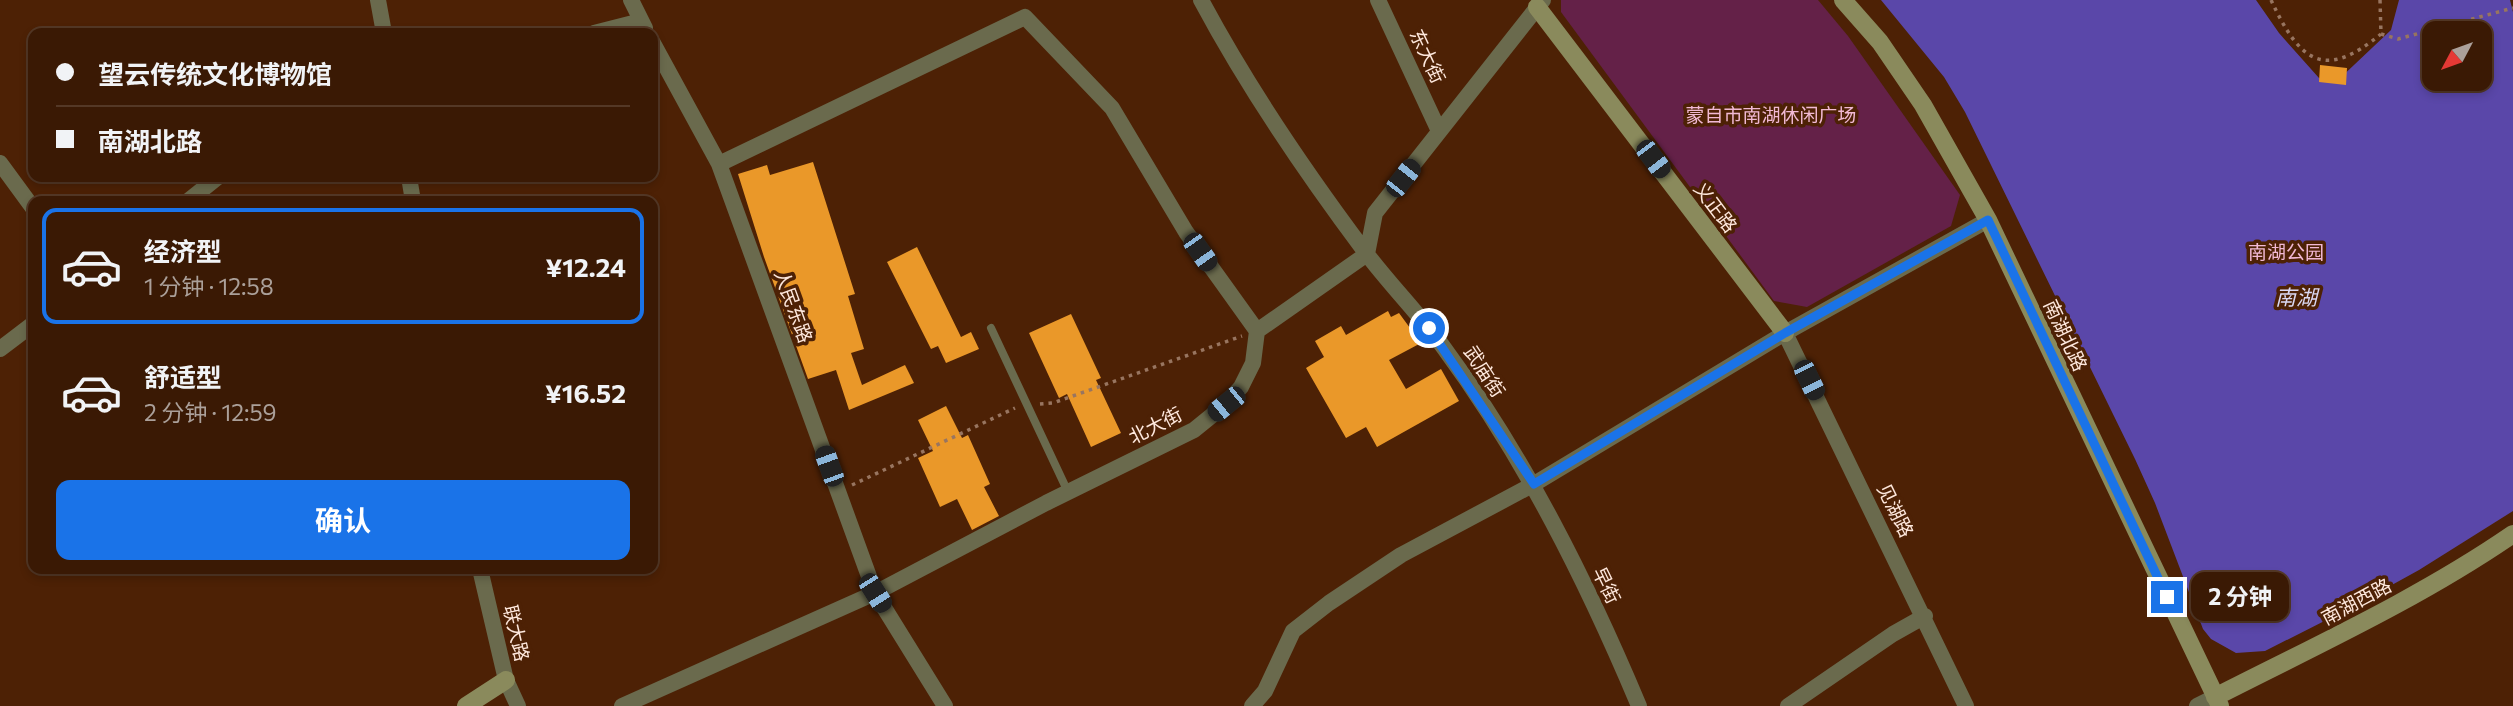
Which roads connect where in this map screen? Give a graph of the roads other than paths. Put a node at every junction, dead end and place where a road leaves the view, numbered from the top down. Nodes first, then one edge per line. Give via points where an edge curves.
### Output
1 (378, 0) edge
2 (631, 0) edge
3 (1200, 0) edge
4 (1378, 0) edge
5 (1843, 0) edge
6 (1540, 3) edge
7 (644, 27) edge
8 (383, 28) edge
9 (658, 52) edge
10 (1439, 131) junction
11 (0, 163) edge
12 (719, 164) junction
13 (212, 182) edge
14 (194, 196) edge
15 (28, 201) edge
16 (1988, 220) junction
17 (1367, 254) junction
18 (28, 328) edge
19 (991, 328) dead end
20 (1257, 331) junction
21 (1785, 333) junction
22 (0, 349) edge
23 (1534, 484) junction
24 (1068, 492) junction
25 (2513, 534) edge
26 (481, 574) edge
27 (875, 593) junction
28 (1925, 616) junction
29 (506, 680) junction
30 (2218, 702) edge
31 (466, 706) edge
32 (517, 706) edge
33 (622, 706) edge
34 (945, 706) edge
35 (1252, 706) edge
36 (1639, 706) edge
37 (1788, 706) edge
38 (1966, 706) edge
39 (2197, 706) edge

1 - 8 street
2 - 7 street
3 - 17 street, 武庙街 via 1301,162
4 - 10 street, 东大街
5 - 16 street, 南湖北路 via 1880,42 1923,105
6 - 10 street
6 - 21 street, 义正路
9 - 12 street, 人民东路
10 - 17 street via 1375,213
11 - 15 street
12 - 20 street via 1025,18 1112,108 1186,232
12 - 27 street, 人民东路
13 - 14 street
16 - 21 street
16 - 30 street, 南湖北路
17 - 20 street
17 - 23 street, 武庙街 via 1444,347
18 - 22 street
19 - 24 lane
20 - 24 street, 北大街 via 1253,363 1226,404 1194,430
21 - 23 street
21 - 28 street, 见湖路
23 - 35 street via 1401,555 1293,631 1265,691
23 - 36 street, 早街
24 - 27 street, 北大街
25 - 30 street, 南湖西路
26 - 29 street, 联大路
27 - 33 street, 北大街
27 - 34 street, 人民东路
28 - 37 street
28 - 38 street, 见湖路
29 - 31 street
29 - 32 street, 联大路
30 - 39 street

